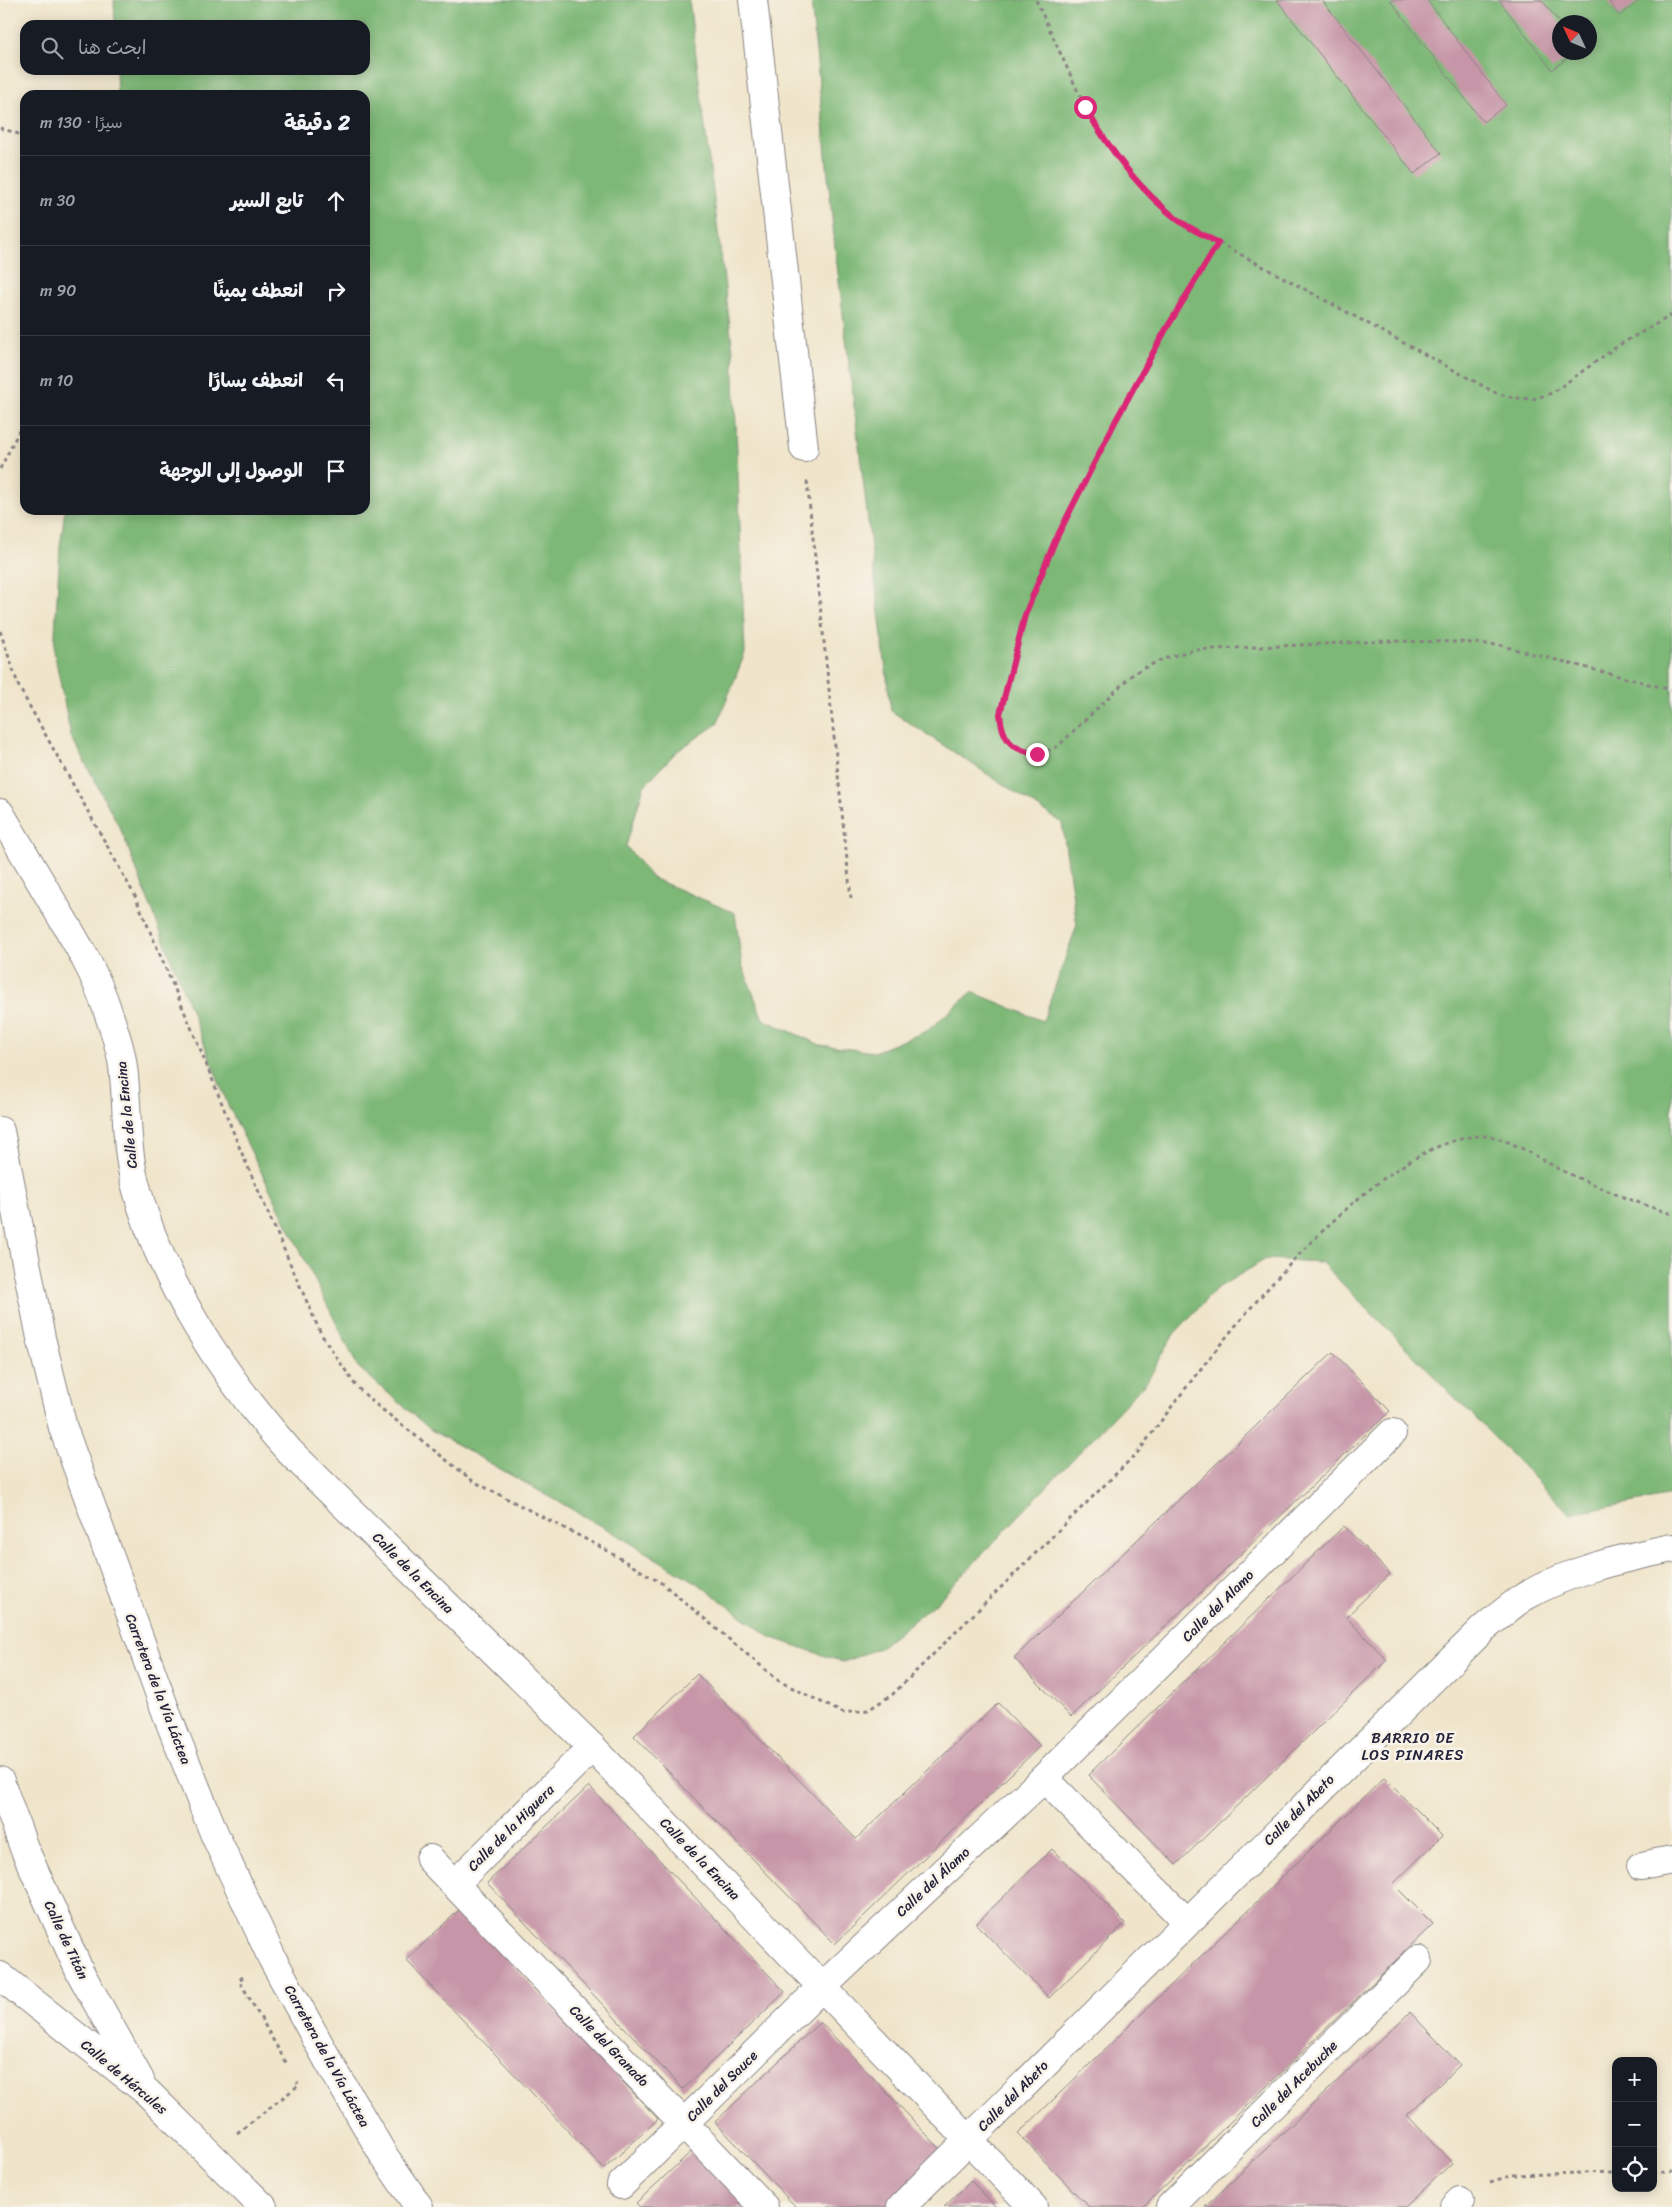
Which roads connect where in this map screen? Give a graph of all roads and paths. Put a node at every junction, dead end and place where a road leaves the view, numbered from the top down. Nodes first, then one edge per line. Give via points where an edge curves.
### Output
1 (753, 0) edge
2 (1036, 0) edge
3 (0, 128) edge
4 (20, 134) edge
5 (1218, 243) junction
6 (1672, 315) edge
7 (20, 429) edge
8 (804, 448) joint
9 (0, 469) edge
10 (0, 631) edge
11 (1672, 690) edge
12 (0, 814) edge
13 (851, 898) dead end
14 (0, 1131) edge
15 (1672, 1214) edge
16 (1392, 1433) dead end
17 (1672, 1548) edge
18 (592, 1747) junction
19 (1044, 1778) junction
20 (0, 1781) edge
21 (430, 1859) dead end
22 (1672, 1860) edge
23 (1642, 1866) dead end
24 (455, 1884) junction
25 (1186, 1922) junction
26 (272, 1958) junction
27 (1418, 1960) dead end
28 (0, 1976) edge
29 (822, 1987) junction
30 (290, 2068) dead end
31 (294, 2077) dead end
32 (146, 2092) junction
33 (684, 2124) junction
34 (969, 2140) junction
35 (209, 2154) junction
36 (1672, 2171) edge
37 (1612, 2172) edge
38 (1657, 2172) edge
39 (621, 2186) dead end
40 (1457, 2204) edge
41 (263, 2207) edge
42 (419, 2207) edge
43 (764, 2207) edge
44 (901, 2207) edge
45 (1033, 2207) edge
46 (1170, 2207) edge

1 - 8 street
2 - 5 path via 1085,107 1114,152 1133,177 1173,216
3 - 4 path
5 - 6 path via 1496,393 1514,398 1533,399 1552,393 1619,345
5 - 11 path via 1116,420 1041,573 1025,615 1000,714 1006,738 1014,746 1037,754 1058,746 1134,673 1163,659 1193,650 1388,641 1491,644
7 - 9 path
8 - 13 path
10 - 15 path via 19,687 135,896 321,1334 356,1386 473,1481 631,1563 663,1584 780,1681 843,1713 868,1710 893,1694 1139,1451 1262,1296 1337,1217 1380,1181 1431,1149 1456,1140 1482,1136 1504,1140 1603,1189
12 - 18 street, Calle de la Encina via 87,960 108,1011 123,1065 127,1137 135,1183 164,1262 192,1318 256,1413 290,1452
14 - 26 street, Carretera de la Vía Láctea via 41,1338 63,1428 169,1720 214,1833
16 - 19 street, Calle del Alamo
17 - 25 street, Calle del Abeto via 1607,1561 1565,1577 1523,1598 1484,1628
18 - 24 street, Calle de la Higuera
18 - 29 street, Calle de la Encina
19 - 25 street
19 - 29 street, Calle del Álamo
20 - 32 street, Calle de Titán via 24,1848 80,1972
21 - 24 street
22 - 23 street
24 - 33 street, Calle del Granado
25 - 34 street, Calle del Abeto
26 - 30 path via 239,1980
26 - 42 street, Carretera de la Vía Láctea via 328,2062 384,2156
27 - 46 street, Calle del Acebuche
28 - 32 street, Calle de Hércules
29 - 33 street, Calle del Sauce
29 - 34 street, Calle de la Encina
31 - 35 path via 299,2085
32 - 35 street, Calle de Hércules
33 - 39 street, Calle del Sauce
33 - 43 street, Calle del Granado
34 - 44 street, Calle del Abeto
34 - 45 street, Calle de la Encina
35 - 41 street, Calle de Hércules
36 - 38 path
37 - 40 path via 1513,2175 1485,2184

